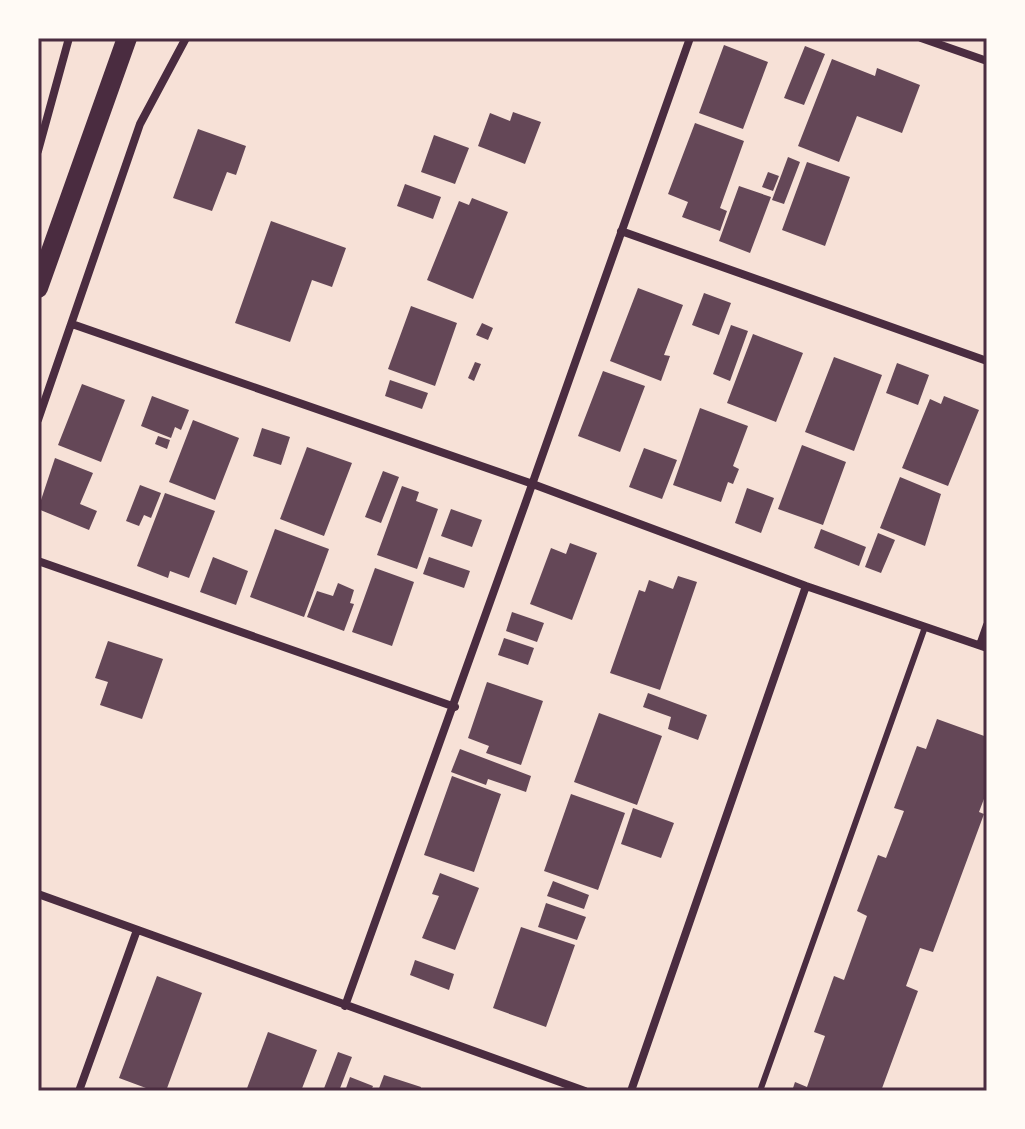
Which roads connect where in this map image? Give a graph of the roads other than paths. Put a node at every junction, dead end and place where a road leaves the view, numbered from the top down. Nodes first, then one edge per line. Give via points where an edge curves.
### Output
1 (69, 38) edge
2 (127, 38) edge
3 (186, 38) edge
4 (690, 38) edge
5 (921, 38) edge
6 (987, 61) edge
7 (39, 147) edge
8 (621, 231) junction
9 (38, 288) edge
10 (72, 324) junction
11 (987, 361) edge
12 (38, 420) edge
13 (530, 483) junction
14 (38, 561) edge
15 (806, 586) junction
16 (987, 625) edge
17 (925, 627) junction
18 (984, 647) edge
19 (455, 707) junction
20 (38, 894) edge
21 (137, 930) junction
22 (345, 1006) junction
23 (79, 1091) edge
24 (585, 1091) edge
25 (631, 1091) edge
26 (760, 1091) edge

1 - 7 street
2 - 9 main road
3 - 10 street via 140,124
4 - 8 street
5 - 6 street
8 - 11 street
8 - 13 street
10 - 12 street
10 - 13 street
13 - 15 street
13 - 19 street
14 - 19 street
15 - 17 street
15 - 25 street
16 - 18 street
17 - 18 street
17 - 26 lane
19 - 22 street
20 - 21 street
21 - 22 street
21 - 23 street
22 - 24 street

